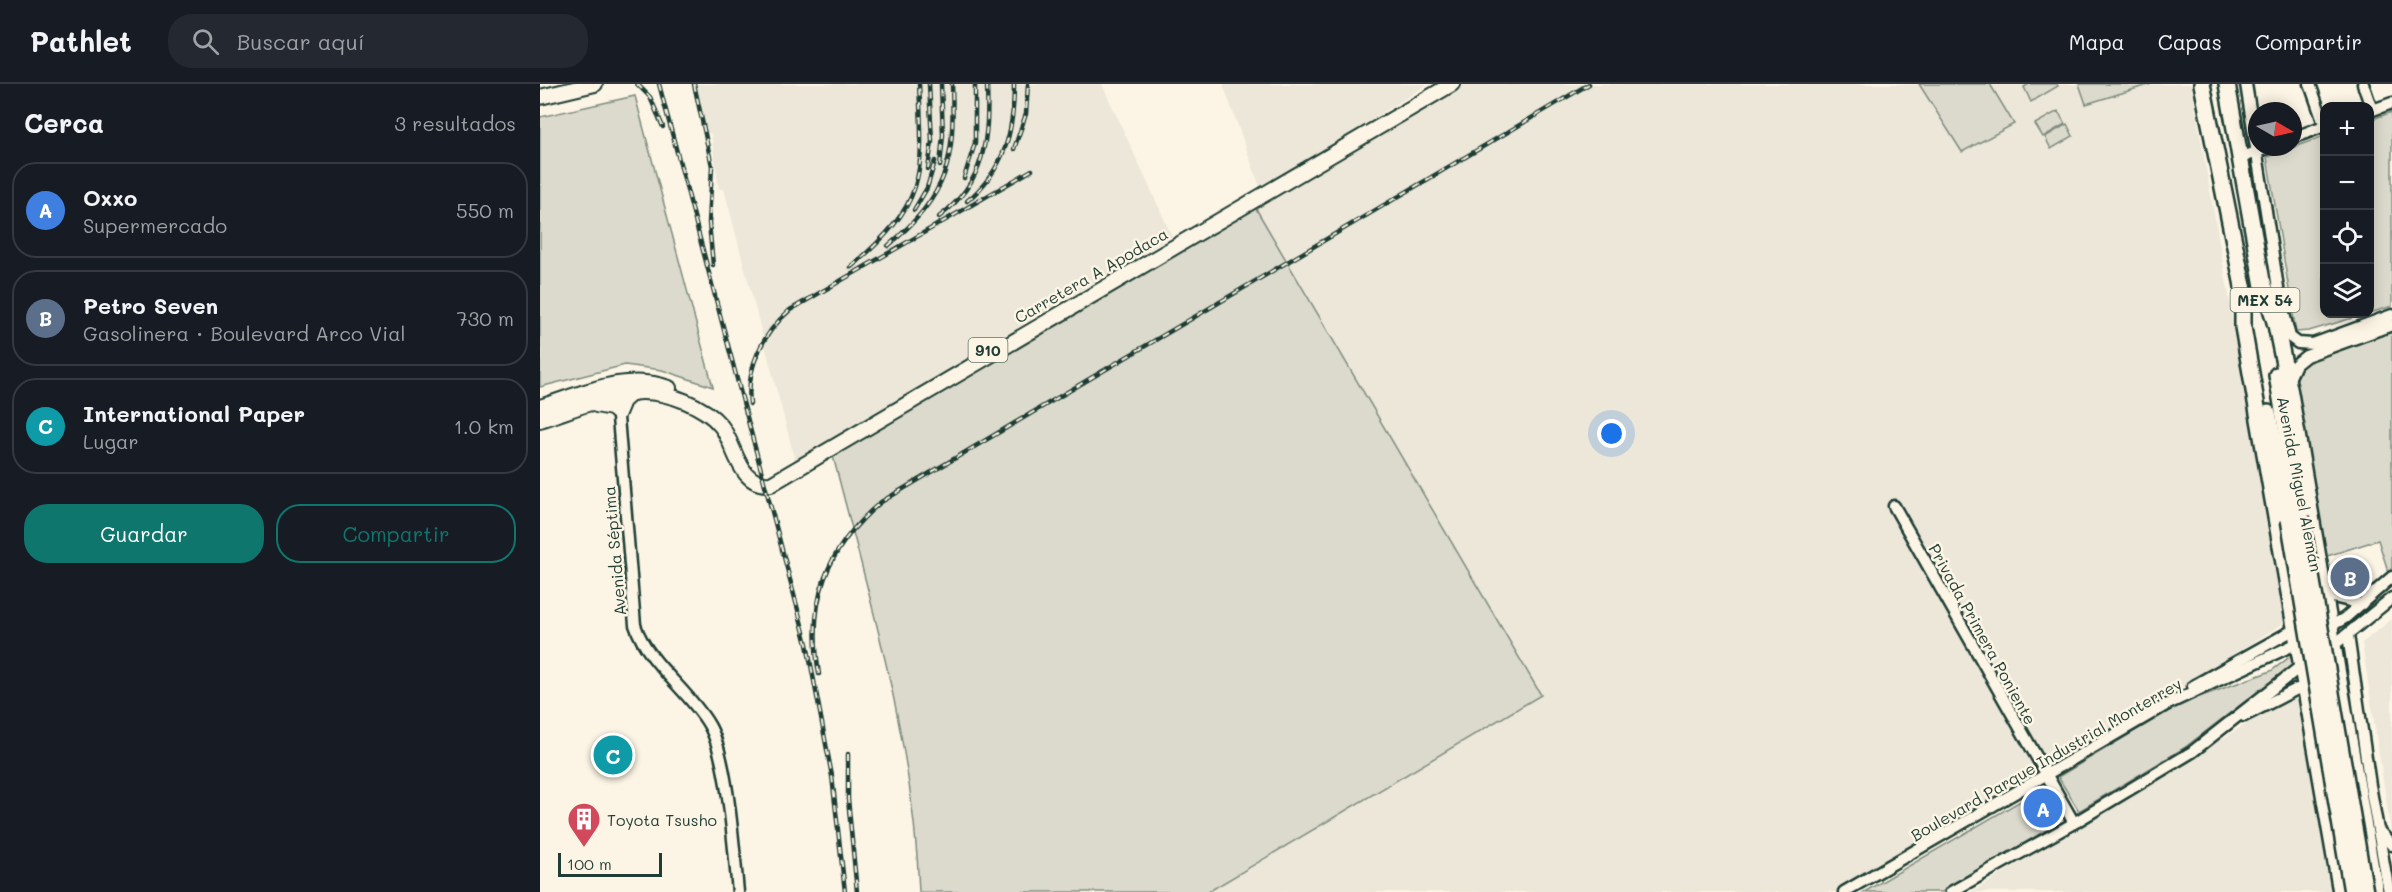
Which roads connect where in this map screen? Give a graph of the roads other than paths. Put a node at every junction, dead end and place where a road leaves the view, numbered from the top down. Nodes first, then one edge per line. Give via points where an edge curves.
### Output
1 (595, 84) edge
2 (1443, 84) edge
3 (1452, 84) edge
4 (2202, 84) edge
5 (2227, 84) edge
6 (2246, 84) edge
7 (2310, 84) edge
8 (2363, 84) edge
9 (540, 97) edge
10 (2249, 102) edge
11 (2369, 102) edge
12 (2392, 103) edge
13 (2374, 109) edge
14 (2320, 111) edge
15 (2320, 127) edge
16 (2302, 134) edge
17 (2248, 155) edge
18 (2257, 156) edge
19 (2240, 158) junction
20 (2262, 282) junction
21 (2243, 285) junction
22 (2279, 294) junction
23 (2392, 315) edge
24 (2392, 324) edge
25 (2290, 377) junction
26 (646, 382) junction
27 (633, 392) junction
28 (2290, 393) junction
29 (616, 396) junction
30 (565, 399) junction
31 (585, 406) junction
32 (540, 407) edge
33 (618, 413) junction
34 (540, 420) edge
35 (1894, 506) dead end
36 (2295, 518) junction
37 (2392, 577) edge
38 (2325, 595) junction
39 (2392, 598) edge
40 (2362, 604) junction
41 (2290, 606) junction
42 (2332, 626) junction
43 (2348, 635) junction
44 (2296, 636) junction
45 (2335, 645) junction
46 (2303, 665) junction
47 (2342, 686) junction
48 (2308, 692) junction
49 (2216, 734) junction
50 (2352, 755) junction
51 (2046, 777) junction
52 (2370, 785) junction
53 (2074, 823) junction
54 (2377, 827) junction
55 (2392, 845) edge
56 (738, 892) edge
57 (1844, 892) edge
58 (1951, 892) edge
59 (2341, 892) edge
60 (2352, 892) edge
61 (2365, 892) edge
62 (2375, 892) edge
63 (2389, 892) edge

1 - 9 main road
2 - 26 main road, 910 via 778,475 764,476 754,470 729,426 712,409 682,393
3 - 27 main road, Carretera A Apodaca / 910 via 771,484 757,483 749,477 722,428 709,415 660,393
4 - 21 highway, Avenida Miguel Alemán / MEX 54
5 - 19 highway, Avenida Miguel Alemán / MEX 54
6 - 10 street
7 - 14 street
8 - 11 street
12 - 13 street
15 - 16 street
17 - 19 street
18 - 22 street
19 - 20 highway, Avenida Miguel Alemán / MEX 54
20 - 28 highway via 2276,325
20 - 36 highway, Avenida Miguel Alemán / MEX 54
21 - 36 highway, Avenida Miguel Alemán / MEX 54
21 - 41 highway via 2243,327
22 - 23 street via 2288,334 2300,344 2313,344
22 - 25 street
24 - 25 street via 2306,356 2296,364
25 - 28 street
26 - 29 main road via 620,387
26 - 30 main road, 910 via 615,384
27 - 29 main road, Carretera A Apodaca / 910
27 - 33 main road
28 - 38 highway
29 - 30 main road via 606,391
29 - 31 main road, Carretera A Apodaca / 910
29 - 33 street, Avenida Séptima
30 - 32 main road, 910
31 - 33 main road via 604,406
31 - 34 main road, Carretera A Apodaca / 910
33 - 56 street, Avenida Séptima via 635,625 643,643 712,731 720,757
35 - 51 street, Privada Primera Poniente
36 - 60 highway, Avenida Miguel Alemán / MEX 54, bridge
36 - 61 highway, Avenida Miguel Alemán / MEX 54, bridge
37 - 40 street, Boulevard Parque Industrial Monterrey
38 - 40 street
38 - 41 highway via 2311,605
38 - 42 highway
39 - 43 street
40 - 42 street, Boulevard Parque Industrial Monterrey
41 - 44 highway
42 - 44 street, Boulevard Parque Industrial Monterrey
42 - 45 highway
43 - 45 street
43 - 52 street
44 - 46 highway
44 - 51 street, Boulevard Parque Industrial Monterrey via 2195,684
45 - 46 street
45 - 47 highway
46 - 48 highway
46 - 49 street
47 - 48 highway via 2333,675 2322,673 2311,681
47 - 50 highway
48 - 49 street via 2296,688
48 - 59 highway
49 - 53 street
50 - 52 street
50 - 62 highway
51 - 53 street, Privada Primera Poniente
51 - 57 street, Boulevard Parque Industrial Monterrey
52 - 54 street
53 - 58 street
54 - 55 street
54 - 63 street

